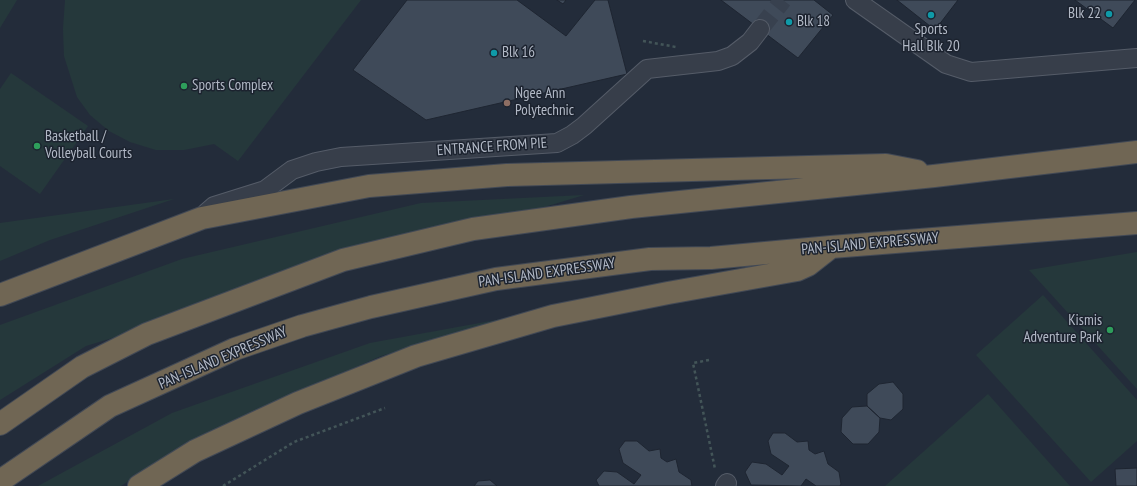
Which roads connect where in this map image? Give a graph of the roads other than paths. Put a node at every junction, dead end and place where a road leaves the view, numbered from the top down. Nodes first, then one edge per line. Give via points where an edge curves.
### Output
1 (855, 0) edge
2 (760, 29) tunnel mouth
3 (1137, 58) edge
4 (1137, 152) edge
5 (934, 176) junction
6 (202, 218) junction
7 (1137, 223) edge
8 (831, 247) junction
9 (0, 295) edge
10 (0, 424) edge
11 (0, 480) edge
12 (139, 486) edge

1 - 3 lane via 946,64 971,72
2 - 6 lane, ENTRANCE FROM PIE via 750,42 732,56 711,62 648,69 572,136 557,143 341,157 316,162 292,170 265,190 214,206
4 - 5 highway
5 - 6 highway via 886,165 507,176 369,186
5 - 10 highway via 638,207 473,229 343,260 147,334 82,367
6 - 9 highway
7 - 8 highway, PAN-ISLAND EXPRESSWAY
8 - 11 highway, PAN-ISLAND EXPRESSWAY via 711,258 650,259 496,279 371,307 302,326 235,349 110,406
8 - 12 highway via 808,266 797,270 553,316 416,356 291,406 195,451

